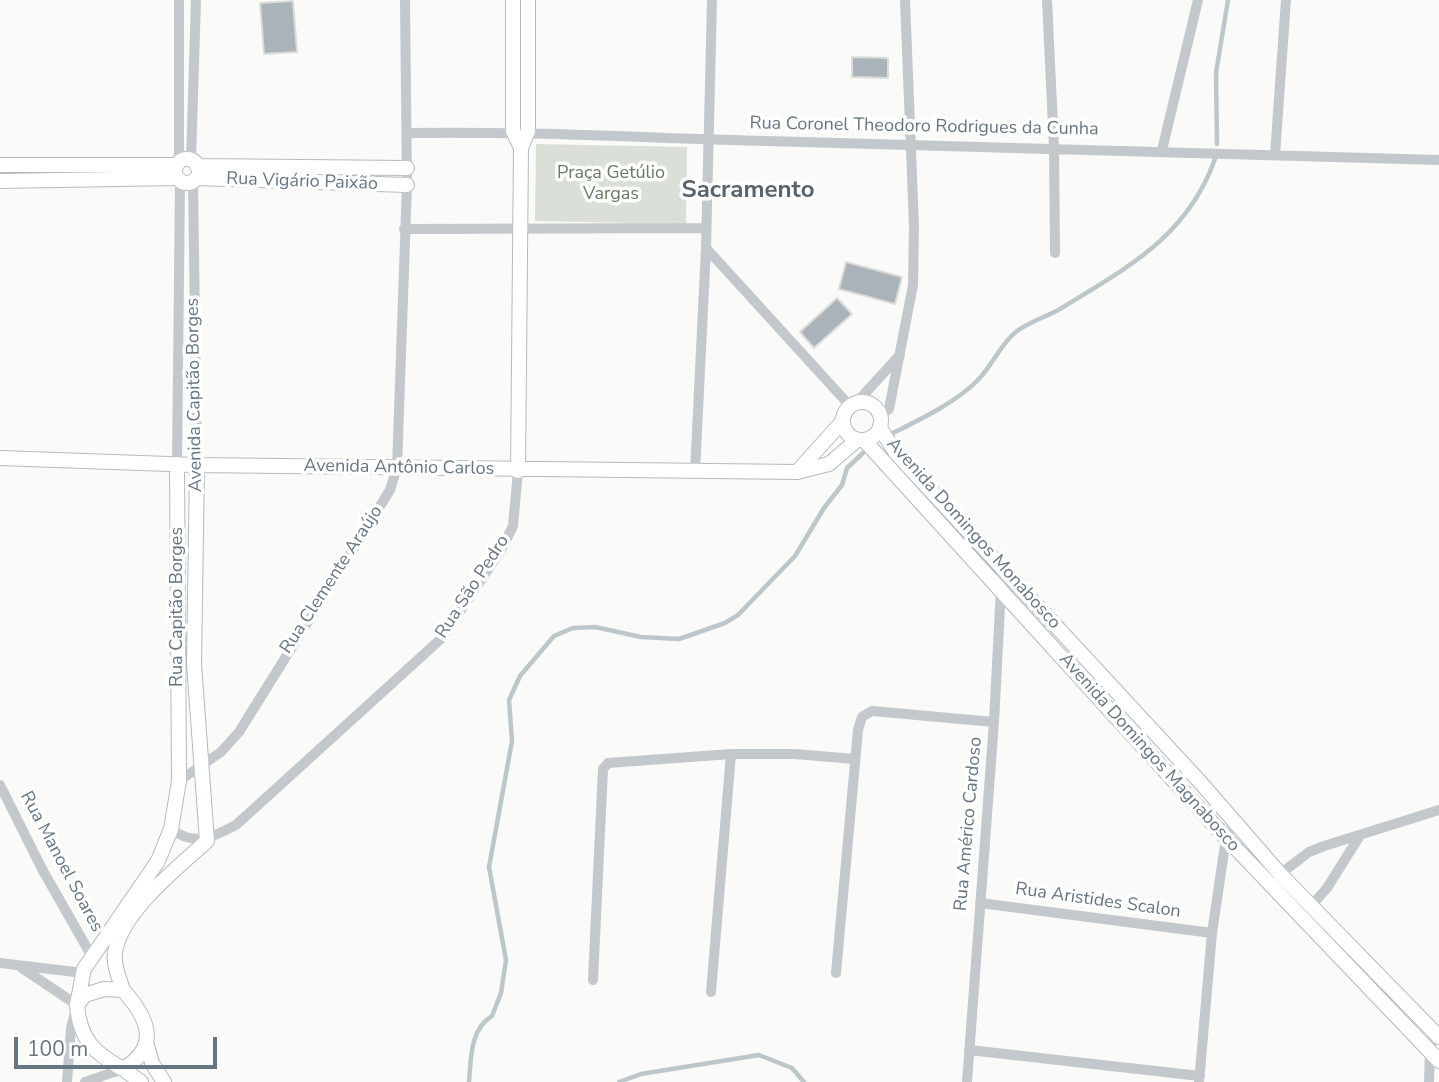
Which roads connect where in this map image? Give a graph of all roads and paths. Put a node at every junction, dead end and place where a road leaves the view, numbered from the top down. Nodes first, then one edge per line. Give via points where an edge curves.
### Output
1 (179, 0) edge
2 (196, 0) edge
3 (405, 0) edge
4 (513, 0) edge
5 (528, 0) edge
6 (712, 0) edge
7 (905, 0) edge
8 (1047, 0) edge
9 (1198, 0) edge
10 (1286, 0) edge
11 (521, 131) junction
12 (407, 133) junction
13 (708, 140) junction
14 (911, 145) junction
15 (1054, 147) junction
16 (1163, 150) junction
17 (1275, 155) junction
18 (1439, 160) edge
19 (0, 166) edge
20 (407, 168) junction
21 (186, 172) junction
22 (0, 180) edge
23 (407, 186) junction
24 (705, 228) junction
25 (404, 229) junction
26 (522, 229) junction
27 (706, 248) junction
28 (1055, 253) dead end
29 (902, 353) junction
30 (854, 404) junction
31 (842, 422) junction
32 (880, 422) junction
33 (860, 440) junction
34 (0, 458) edge
35 (177, 464) junction
36 (197, 465) junction
37 (397, 467) junction
38 (518, 471) junction
39 (695, 472) junction
40 (797, 472) junction
41 (1002, 569) junction
42 (1002, 591) junction
43 (994, 722) junction
44 (731, 754) junction
45 (855, 760) junction
46 (201, 766) junction
47 (179, 781) junction
48 (0, 785) edge
49 (1439, 810) edge
50 (1234, 822) junction
51 (171, 829) junction
52 (1359, 837) junction
53 (1226, 838) junction
54 (207, 841) junction
55 (1280, 874) junction
56 (980, 902) junction
57 (1312, 905) junction
58 (1212, 933) junction
59 (91, 955) junction
60 (0, 963) edge
61 (22, 968) junction
62 (83, 973) junction
63 (836, 973) dead end
64 (593, 980) dead end
65 (123, 990) junction
66 (711, 992) dead end
67 (77, 1005) junction
68 (1437, 1035) edge
69 (147, 1045) junction
70 (969, 1050) junction
71 (1434, 1056) edge
72 (123, 1069) junction
73 (1200, 1079) edge
74 (67, 1082) edge
75 (85, 1082) edge
76 (141, 1082) edge
77 (164, 1082) edge
78 (967, 1082) edge
79 (1429, 1082) edge

1 - 21 street, Avenida Capitão Borges
2 - 21 street, Avenida Capitão Borges
3 - 12 street, Rua Clemente Araújo
4 - 11 street
5 - 11 street
6 - 13 street
7 - 14 street
8 - 15 street
9 - 16 street
10 - 17 street
11 - 12 street, Rua Coronel Theodoro Rodrigues da Cunha
11 - 13 street, Rua Coronel Theodoro Rodrigues da Cunha
11 - 26 street, Rua São Pedro
12 - 20 street, Rua Clemente Araújo
13 - 14 street, Rua Coronel Theodoro Rodrigues da Cunha
13 - 24 street
14 - 15 street, Rua Coronel Theodoro Rodrigues da Cunha
14 - 29 street via 913,285
15 - 16 street, Rua Coronel Theodoro Rodrigues da Cunha
15 - 28 street
16 - 17 street, Rua Coronel Theodoro Rodrigues da Cunha
17 - 18 street, Rua Coronel Theodoro Rodrigues da Cunha
19 - 21 street, Rua Vigário Paixão
19 - 22 street
20 - 21 street, Rua Vigário Paixão
20 - 23 street, Rua Clemente Araújo
21 - 22 street, Rua Vigário Paixão
21 - 23 street, Rua Vigário Paixão
21 - 35 street, Rua Capitão Borges
21 - 36 street, Avenida Capitão Borges
23 - 25 street, Rua Clemente Araújo
24 - 26 street
24 - 27 street
25 - 26 street
25 - 37 street, Rua Clemente Araújo
26 - 38 street, Rua São Pedro
27 - 30 street
27 - 39 street
29 - 30 street
29 - 32 street via 889,409
30 - 31 street
30 - 32 street via 869,403
31 - 33 street via 847,433
31 - 40 street
32 - 33 street via 873,437
32 - 41 street, Avenida Domingos Monabosco via 896,453
33 - 40 street, Avenida Antônio Carlos via 829,464
33 - 42 street, Avenida Domingos Magnabosco
34 - 35 street, Avenida Antônio Carlos
35 - 36 street, Avenida Antônio Carlos
35 - 47 street, Rua Capitão Borges
36 - 37 street, Avenida Antônio Carlos
36 - 46 street, Avenida Capitão Borges via 194,664
37 - 38 street, Avenida Antônio Carlos
37 - 46 street, Rua Clemente Araújo via 390,490 239,732
38 - 39 street, Avenida Antônio Carlos
38 - 54 street, Rua São Pedro via 513,526 443,637 236,825
39 - 40 street, Avenida Antônio Carlos
41 - 42 street, Rua Américo Cardoso
41 - 50 street, Avenida Domingos Monabosco
42 - 43 street, Rua Américo Cardoso
42 - 53 street, Avenida Domingos Magnabosco
43 - 45 street via 872,712 859,723
43 - 56 street, Rua Américo Cardoso
44 - 45 street
44 - 64 street via 615,761 603,769
44 - 66 street
45 - 63 street
46 - 47 street, Rua Clemente Araújo
46 - 54 street, Avenida Capitão Borges
47 - 51 street, Rua Capitão Borges
48 - 59 street, Rua Manoel Soares
49 - 52 street
50 - 53 street
50 - 55 street, Avenida Domingos Monabosco
51 - 54 street
51 - 59 street, Rua Capitão Borges via 158,861
52 - 55 street via 1309,852
52 - 57 street
53 - 58 street
53 - 71 street, Avenida Domingos Magnabosco
54 - 65 street via 151,894 120,937 114,955
55 - 57 street, Avenida Domingos Monabosco
56 - 58 street, Rua Aristides Scalon
56 - 70 street, Rua Américo Cardoso
57 - 68 street, Avenida Domingos Monabosco
58 - 73 street
59 - 62 street, Rua Capitão Borges
60 - 61 street
61 - 62 street
61 - 67 street
62 - 67 street, Rua Capitão Borges
65 - 67 street via 94,991
65 - 69 street via 142,1013
67 - 72 street via 78,1019 92,1049
67 - 74 street
68 - 71 street
69 - 72 street via 140,1057
69 - 77 street
70 - 73 street
70 - 78 street, Rua Américo Cardoso
71 - 79 street
72 - 75 street
72 - 76 street

